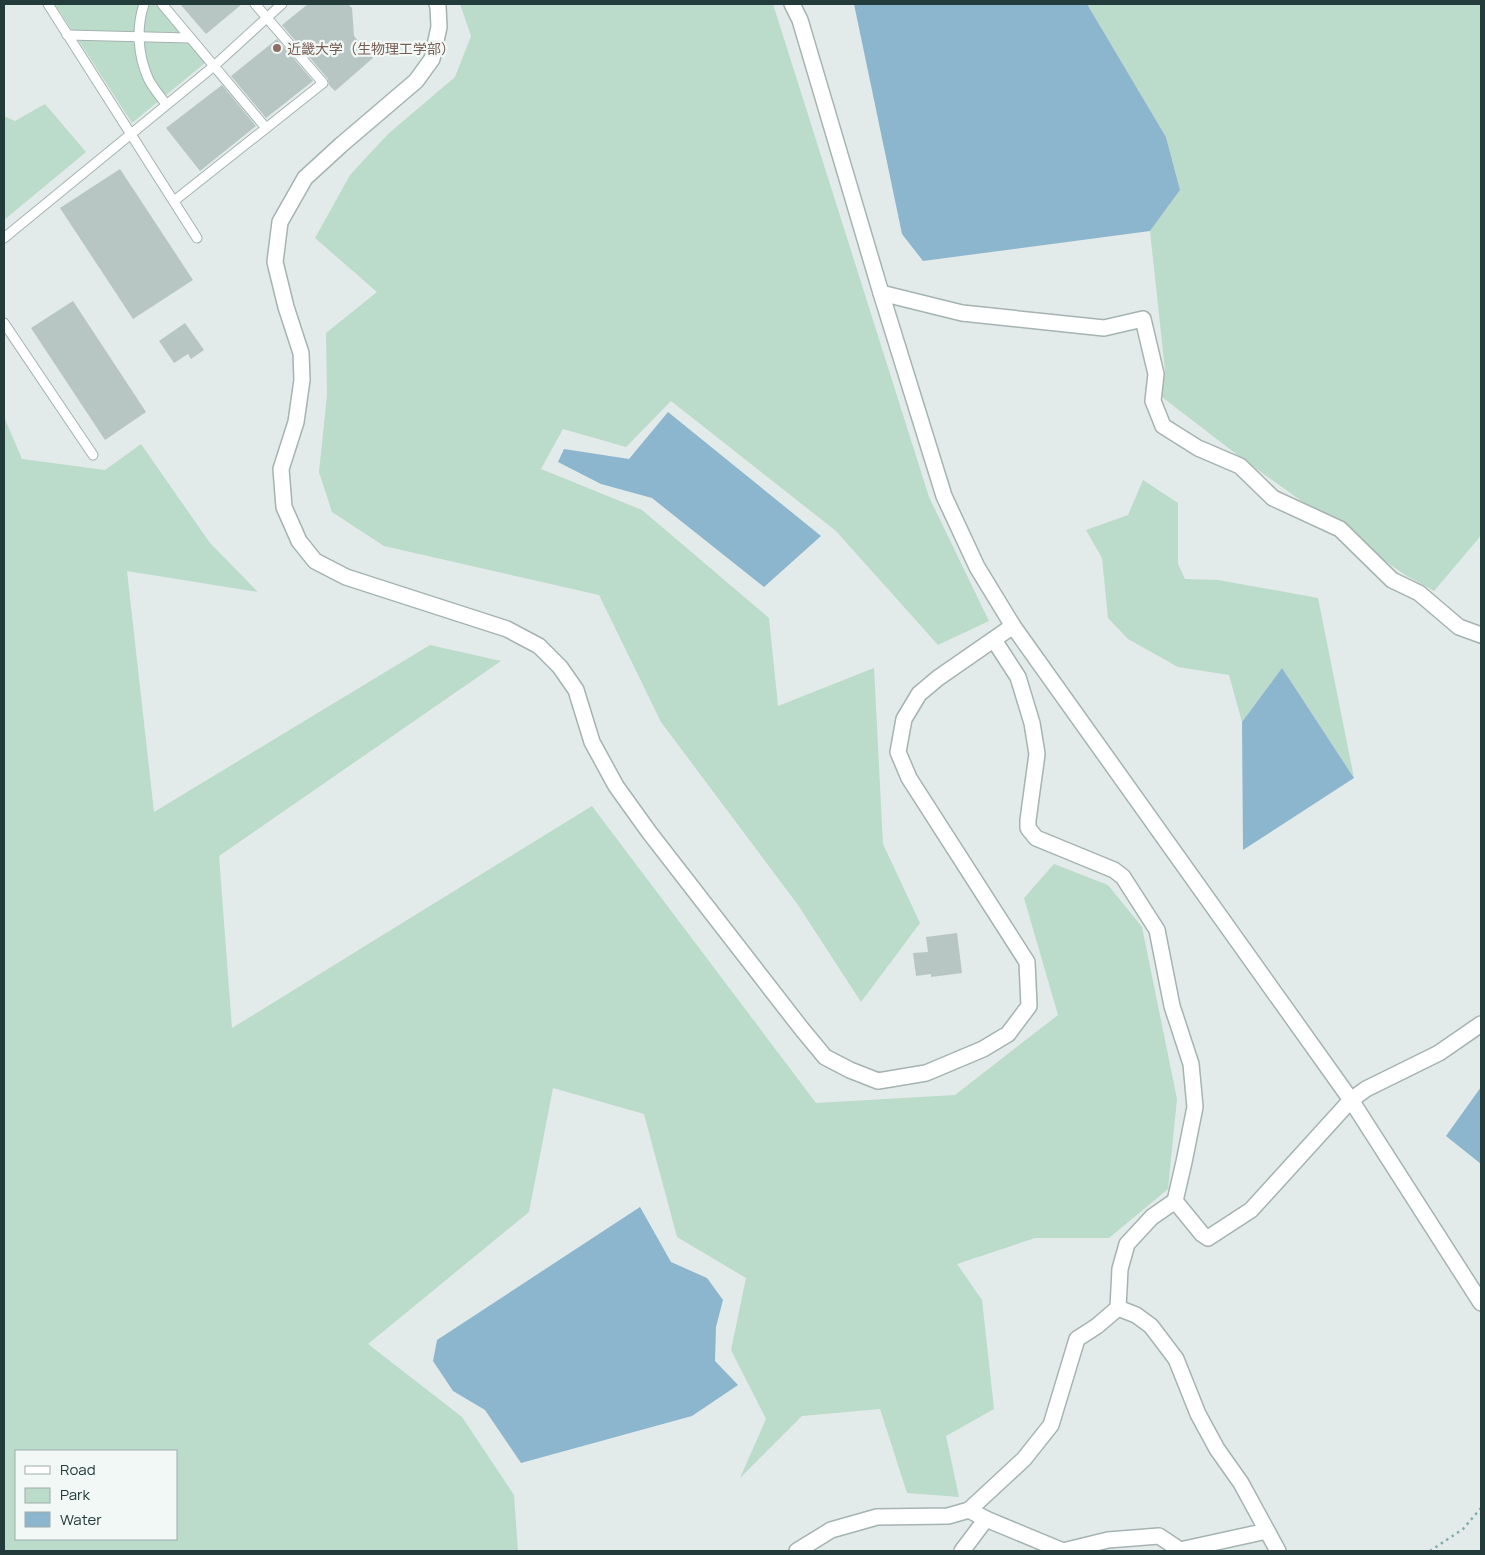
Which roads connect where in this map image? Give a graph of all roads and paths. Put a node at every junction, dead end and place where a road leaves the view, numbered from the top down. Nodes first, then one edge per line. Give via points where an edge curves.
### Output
1 (48, 4) edge
2 (144, 4) edge
3 (162, 4) edge
4 (255, 4) edge
5 (282, 4) edge
6 (437, 4) edge
7 (792, 4) edge
8 (267, 18) junction
9 (68, 35) junction
10 (139, 37) junction
11 (190, 38) junction
12 (214, 66) junction
13 (166, 104) junction
14 (266, 128) junction
15 (130, 133) junction
16 (174, 201) junction
17 (4, 238) edge
18 (197, 238) dead end
19 (881, 293) junction
20 (4, 322) edge
21 (93, 455) dead end
22 (1013, 626) junction
23 (1481, 635) edge
24 (994, 640) junction
25 (1481, 1024) edge
26 (1351, 1100) junction
27 (1175, 1201) junction
28 (1481, 1303) edge
29 (1118, 1308) junction
30 (1481, 1508) edge
31 (969, 1510) junction
32 (986, 1519) junction
33 (1267, 1532) junction
34 (797, 1551) edge
35 (962, 1551) edge
36 (1278, 1551) edge
37 (1430, 1551) edge

1 - 9 lane
2 - 10 lane
3 - 11 lane
4 - 8 lane
5 - 8 lane
6 - 24 street via 439,27 432,59 416,81 305,178 280,222 275,262 301,353 302,380 296,422 281,468 284,507 299,541 315,561 346,577 506,629 539,646 560,667 576,690 592,742 616,786 801,1028 826,1057 878,1081 926,1073 983,1049 1008,1034 1029,1006 1027,962 909,778 898,752 904,719 919,694
7 - 19 street via 800,20
8 - 12 lane
8 - 14 lane via 323,83
9 - 10 lane
9 - 15 lane
10 - 11 lane
10 - 13 lane via 140,55 148,79
11 - 12 lane
12 - 13 lane
12 - 14 lane
13 - 15 lane
14 - 16 lane
15 - 16 lane
15 - 17 lane
16 - 18 lane
19 - 22 street via 944,496 977,567
19 - 23 street via 962,313 1104,328 1143,319 1156,374 1153,400 1163,426 1198,448 1240,466 1273,498 1340,529 1392,580 1419,593 1459,627
20 - 21 lane
22 - 24 street
22 - 26 street
24 - 27 street via 1018,678 1032,723 1037,754 1028,828 1036,838 1114,870 1123,877 1157,930 1172,1006 1191,1064 1194,1107
25 - 26 street via 1439,1053 1366,1089
26 - 27 street via 1251,1210 1208,1238
26 - 28 street
27 - 29 street via 1152,1217 1127,1244 1120,1270
29 - 31 street via 1077,1339 1051,1425 1024,1460
29 - 33 street via 1151,1326 1176,1359 1198,1414
30 - 37 path via 1463,1529
31 - 32 street
31 - 34 street via 948,1516 878,1517 831,1530
32 - 33 street via 1062,1551 1108,1540 1159,1536 1180,1550
32 - 35 street
33 - 36 street

